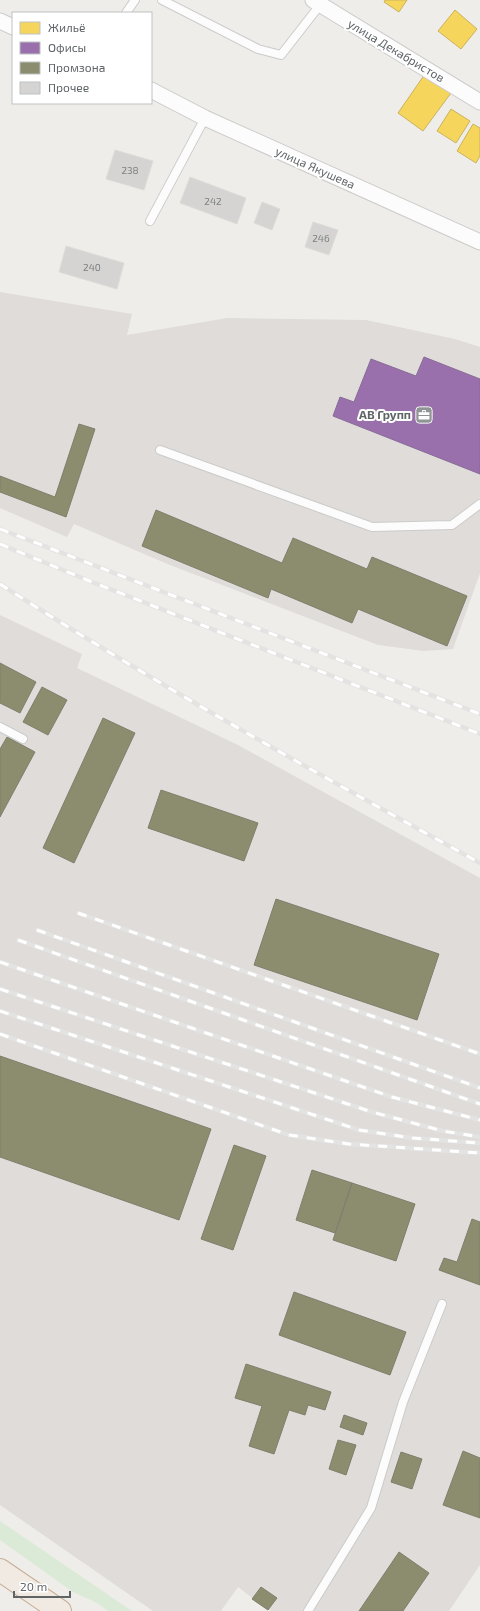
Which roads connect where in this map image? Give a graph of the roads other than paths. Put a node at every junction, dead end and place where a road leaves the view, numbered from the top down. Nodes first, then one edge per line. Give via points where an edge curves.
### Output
1 (134, 0) edge
2 (162, 0) edge
3 (317, 3) edge
4 (127, 12) edge
5 (0, 22) edge
6 (12, 27) edge
7 (152, 91) edge
8 (480, 102) edge
9 (205, 118) junction
10 (150, 221) dead end
11 (480, 242) edge
12 (160, 450) dead end
13 (480, 504) edge
14 (0, 727) edge
15 (24, 739) dead end
16 (442, 1304) dead end
17 (0, 1570) edge
18 (60, 1611) edge
19 (308, 1611) edge

1 - 4 lane
2 - 3 lane via 258,49 280,55
3 - 8 street, улица Декабристов
5 - 6 street
7 - 9 street, улица Якушева
9 - 10 lane
9 - 11 street, улица Якушева
12 - 13 lane via 372,526 452,525
14 - 15 lane
16 - 19 lane via 403,1402 371,1508
17 - 18 highway

